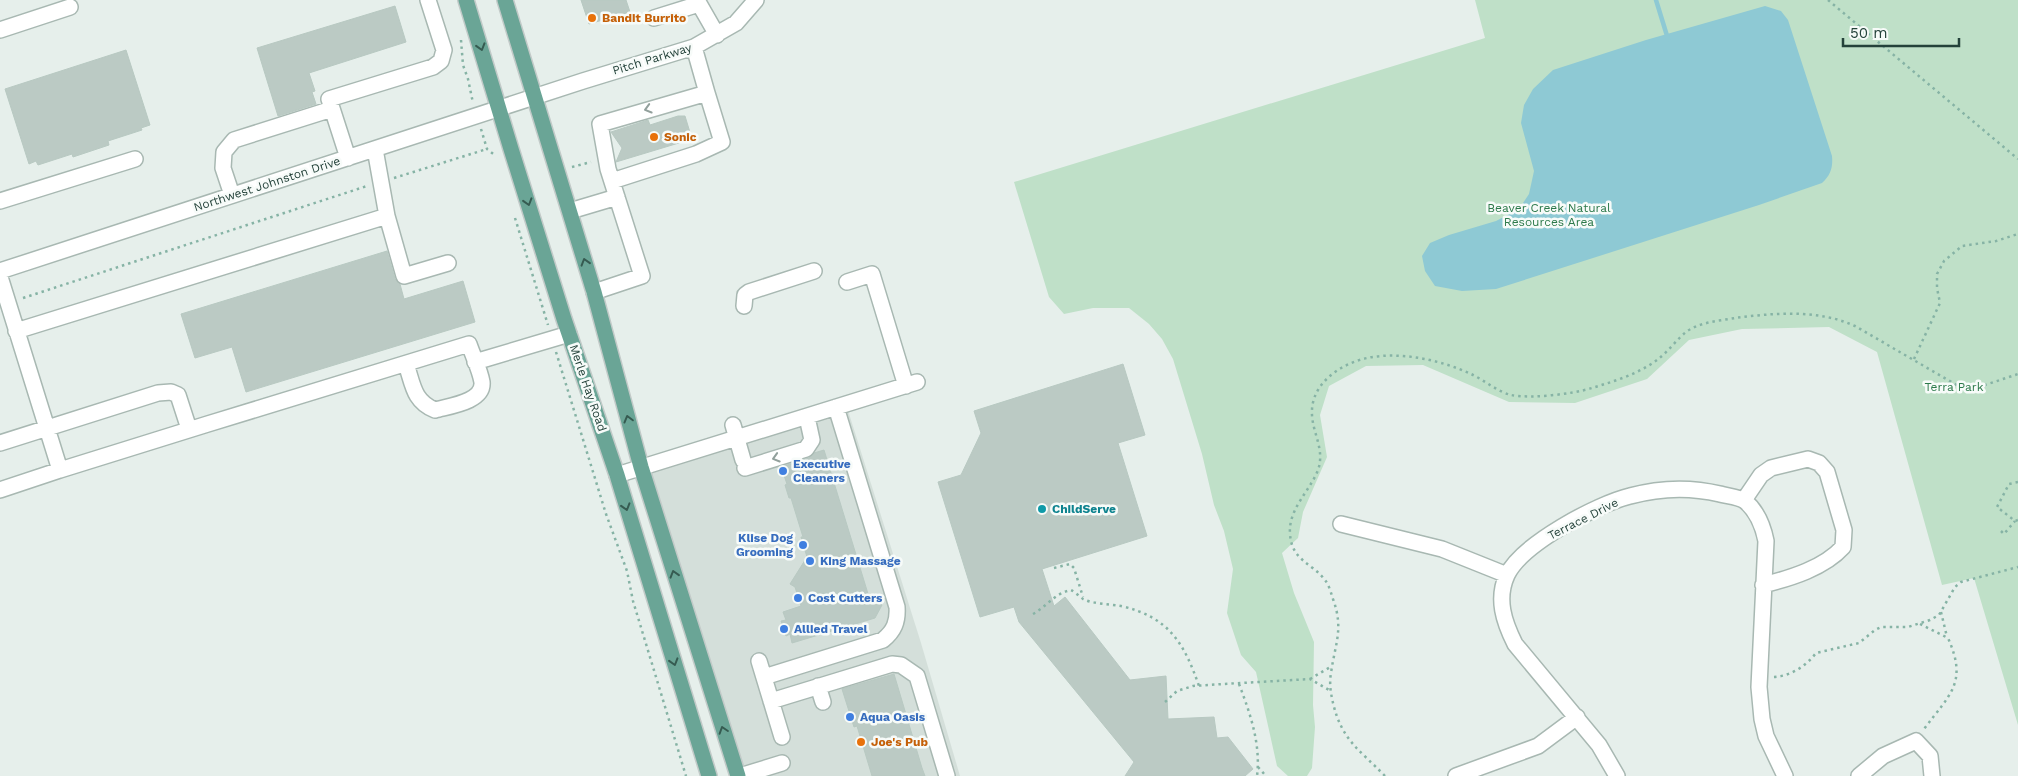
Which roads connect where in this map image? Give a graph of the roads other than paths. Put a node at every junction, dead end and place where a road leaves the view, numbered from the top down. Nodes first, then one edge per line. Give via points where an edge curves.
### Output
1 (428, 0) edge
2 (466, 0) edge
3 (505, 0) edge
4 (756, 0) edge
5 (698, 2) edge
6 (70, 7) dead end
7 (654, 18) dead end
8 (0, 30) edge
9 (717, 35) junction
10 (694, 46) junction
11 (707, 92) junction
12 (535, 98) junction
13 (332, 109) junction
14 (500, 109) junction
15 (375, 149) junction
16 (348, 158) junction
17 (135, 159) dead end
18 (612, 180) junction
19 (232, 195) junction
20 (617, 197) junction
21 (0, 201) edge
22 (570, 211) junction
23 (387, 216) junction
24 (448, 263) dead end
25 (1, 269) edge
26 (814, 271) dead end
27 (847, 282) dead end
28 (594, 292) junction
29 (744, 306) dead end
30 (16, 330) junction
31 (569, 334) junction
32 (475, 362) junction
33 (406, 364) junction
34 (836, 407) junction
35 (807, 417) junction
36 (46, 429) junction
37 (188, 429) junction
38 (735, 432) junction
39 (0, 443) edge
40 (641, 468) junction
41 (60, 470) junction
42 (617, 475) junction
43 (0, 490) edge
44 (1744, 500) junction
45 (1341, 524) dead end
46 (1507, 575) junction
47 (1764, 585) junction
48 (759, 661) dead end
49 (764, 677) junction
50 (818, 686) junction
51 (771, 700) junction
52 (823, 702) dead end
53 (1577, 718) junction
54 (782, 737) dead end
55 (782, 763) dead end
56 (709, 776) edge
57 (739, 776) edge
58 (947, 776) edge
59 (1456, 776) edge
60 (1617, 776) edge
61 (1785, 776) edge
62 (1859, 776) edge
63 (1932, 776) edge

1 - 13 street via 444,50 441,61 433,67 329,98
2 -> 14 main road, Merle Hay Road
3 - 12 main road
4 - 9 street, Pitch Parkway via 736,23
5 - 7 street
5 - 9 street
6 - 8 street
9 - 10 street, Pitch Parkway
10 - 11 street
10 - 12 street, Pitch Parkway
11 - 18 street via 722,142 696,154
11 -> 18 street via 600,124
12 - 14 street, Northwest Johnston Drive
12 - 22 main road
13 - 16 street
13 - 19 street via 234,140 224,152 223,168
14 - 15 street, Northwest Johnston Drive
14 -> 31 main road, Merle Hay Road
15 - 16 street, Northwest Johnston Drive
15 - 23 street
16 - 19 street, Northwest Johnston Drive
17 - 21 street
18 - 20 street
19 - 25 street, Northwest Johnston Drive
20 - 22 street
20 - 28 street via 642,276
28 -> 22 main road
23 - 24 street via 404,276
23 - 30 street
25 - 30 street
26 - 29 street via 749,292 745,295
27 - 34 street via 872,274 882,284 912,384 858,393
40 -> 28 main road
30 - 36 street
31 - 32 street
31 - 42 main road, Merle Hay Road
32 - 33 street via 469,344
32 - 33 street via 482,383 480,392 471,399 435,410 418,399
33 - 37 street
34 - 35 street
34 - 49 street via 898,617 890,635 883,640
35 - 38 street via 779,418
35 -> 38 street via 812,440 806,449 744,464
36 - 37 street via 158,392 171,392 178,396
36 - 39 street
36 - 41 street
37 - 41 street
38 - 40 street
40 - 42 street
57 -> 40 main road
41 - 43 street
42 -> 56 main road, Merle Hay Road
44 - 46 street, Terrace Drive via 1707,491 1667,489 1629,496 1546,537 1520,557
44 - 47 street via 1754,510 1765,534
44 - 47 street via 1761,475 1771,468 1808,460 1819,463 1827,472 1844,530 1843,547 1835,555 1791,578
45 - 46 street via 1442,549
46 - 53 street, Terrace Drive via 1502,591 1506,628 1515,644
47 - 61 street via 1759,676 1762,719 1766,736
48 - 49 street
49 - 51 street
50 - 51 street
50 - 52 street
50 - 58 street via 892,664 910,670 917,676
51 - 54 street
53 - 59 street via 1538,746
53 - 60 street, Terrace Drive via 1599,745
55 - 57 street
62 - 63 street via 1884,756 1916,741 1930,756

